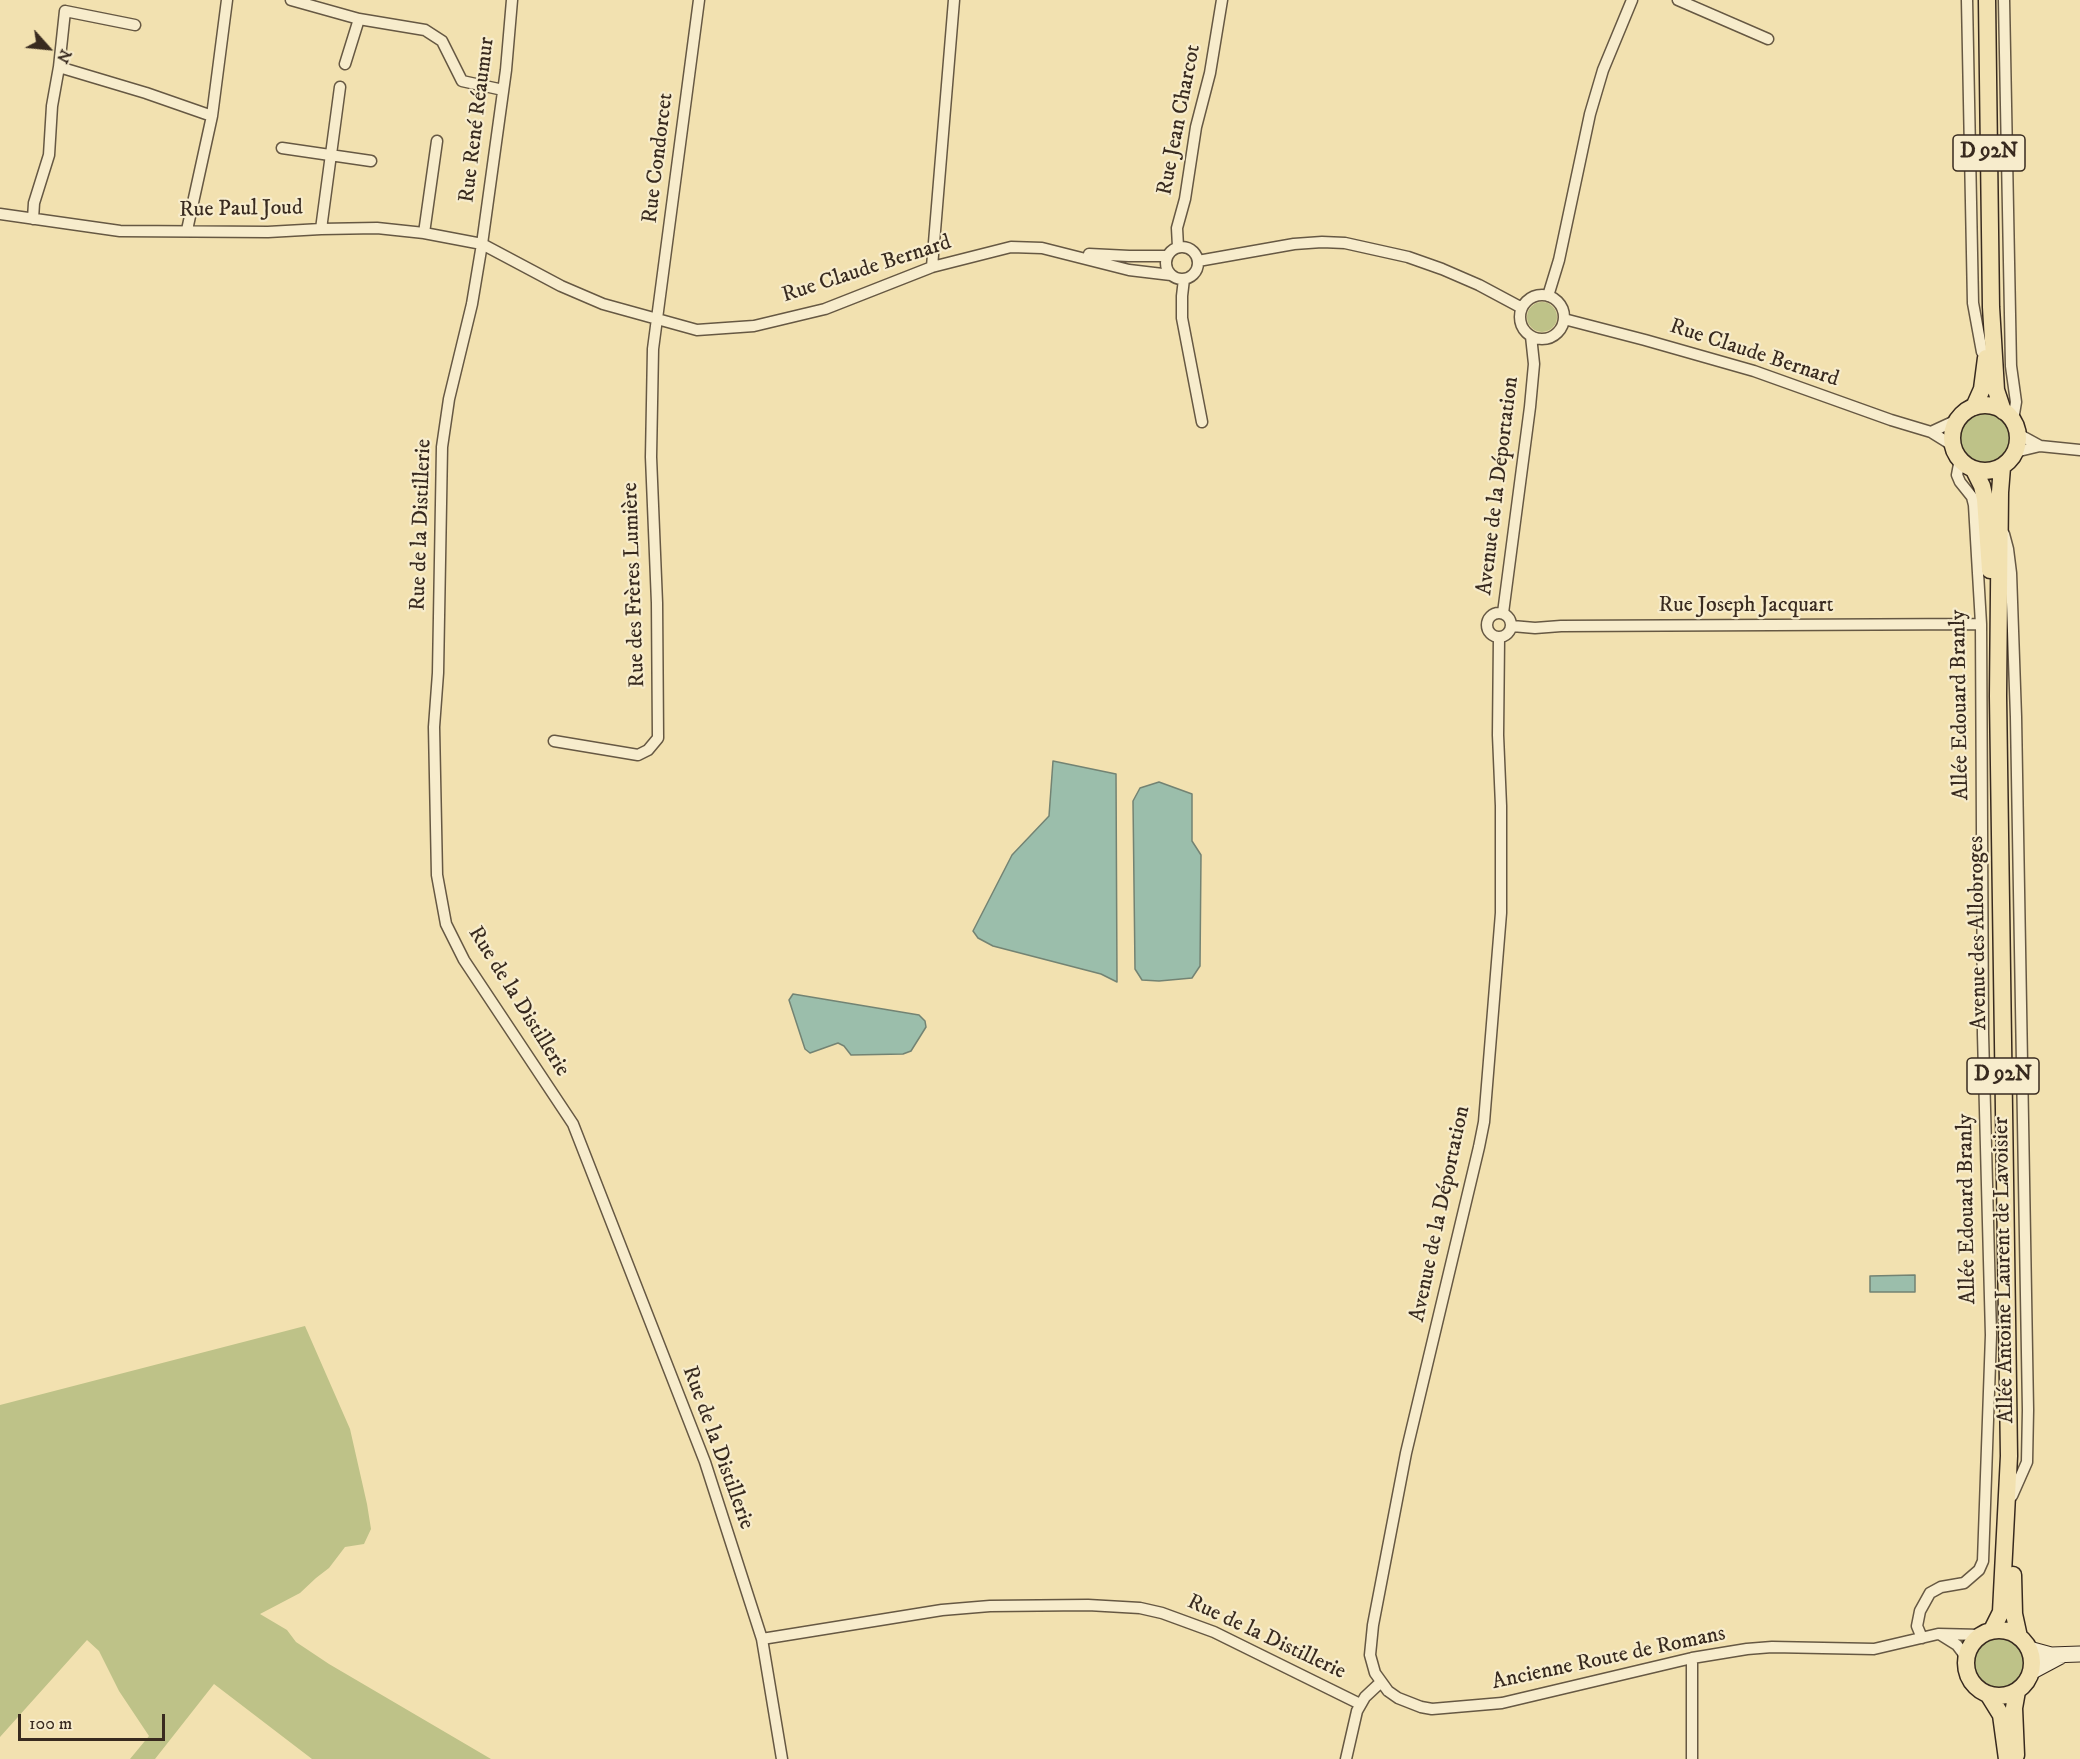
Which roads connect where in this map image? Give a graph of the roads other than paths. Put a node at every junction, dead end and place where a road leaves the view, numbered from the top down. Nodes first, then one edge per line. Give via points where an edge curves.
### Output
1 (226, 0) edge
2 (291, 0) edge
3 (512, 0) edge
4 (699, 0) edge
5 (954, 0) edge
6 (1222, 0) edge
7 (1632, 0) edge
8 (1678, 0) edge
9 (1967, 0) edge
10 (1987, 0) edge
11 (2004, 0) edge
12 (312, 3) edge
13 (359, 19) junction
14 (135, 25) dead end
15 (1768, 39) dead end
16 (345, 64) dead end
17 (59, 67) junction
18 (339, 87) dead end
19 (503, 90) junction
20 (212, 116) junction
21 (437, 141) dead end
22 (282, 148) dead end
23 (331, 156) junction
24 (371, 161) dead end
25 (0, 214) edge
26 (33, 219) junction
27 (321, 229) junction
28 (187, 230) junction
29 (424, 233) junction
30 (482, 244) junction
31 (1178, 247) junction
32 (1065, 252) junction
33 (1167, 255) junction
34 (1198, 261) junction
35 (932, 267) junction
36 (1171, 275) junction
37 (1185, 279) junction
38 (1548, 296) junction
39 (1991, 307) junction
40 (1522, 308) junction
41 (1564, 319) junction
42 (657, 320) junction
43 (1531, 336) junction
44 (1546, 339) junction
45 (1986, 356) junction
46 (1534, 364) junction
47 (1974, 407) junction
48 (1957, 420) junction
49 (2011, 421) junction
50 (1202, 422) dead end
51 (1931, 432) junction
52 (2040, 446) junction
53 (2080, 450) edge
54 (1956, 452) junction
55 (2015, 452) junction
56 (2002, 466) junction
57 (1974, 470) junction
58 (1993, 522) junction
59 (2006, 568) junction
60 (1503, 613) junction
61 (1981, 624) junction
62 (1512, 626) junction
63 (1499, 638) junction
64 (1998, 696) junction
65 (554, 741) dead end
66 (2009, 1456) junction
67 (2012, 1496) junction
68 (1987, 1633) junction
69 (1938, 1634) junction
70 (1922, 1638) junction
71 (762, 1639) junction
72 (2024, 1643) junction
73 (2080, 1654) edge
74 (2061, 1656) junction
75 (1966, 1657) junction
76 (1692, 1658) junction
77 (2031, 1672) junction
78 (1381, 1682) junction
79 (2017, 1690) junction
80 (1988, 1694) junction
81 (1360, 1704) junction
82 (782, 1759) edge
83 (1346, 1759) edge
84 (1692, 1759) edge
85 (2007, 1759) edge
86 (2017, 1759) edge

1 - 20 street
2 - 12 street
3 - 19 street, Rue René Réaumur
4 - 42 street, Rue Condorcet
5 - 35 street
6 - 31 street, Rue Jean Charcot via 1177,228
7 - 38 street via 1603,70 1590,114
8 - 15 street
9 - 45 street via 1973,303
10 - 39 main road, D 92N
11 - 49 street via 2011,366 2016,402
12 - 13 street
13 - 16 street
13 - 19 street via 425,30 442,41 462,81
14 - 17 street via 65,11
17 - 20 street
17 - 26 street via 49,154
18 - 23 street
19 - 30 street, Rue René Réaumur
20 - 28 street
21 - 29 street
22 - 23 street
23 - 24 street
23 - 27 street
25 - 26 street, Rue Paul Joud
26 - 28 street, Rue Paul Joud via 120,231
27 - 28 street, Rue Paul Joud
27 - 29 street, Rue Paul Joud via 376,228
29 - 30 street, Rue Paul Joud
30 - 42 street, Rue Claude Bernard via 561,286
30 - 71 street, Rue de la Distillerie via 442,447 434,727 441,900 446,924 464,960 573,1124 705,1462
31 - 33 street
31 - 34 street via 1189,248
32 - 33 street
32 - 35 street, Rue Claude Bernard via 1011,247
32 - 36 street via 1129,270
33 - 36 street
34 - 37 street via 1193,274
34 - 40 street via 1294,244 1345,243 1442,269
35 - 42 street, Rue Claude Bernard via 825,309 754,326 697,330
36 - 37 street
37 - 50 street via 1182,318
38 - 40 street via 1533,297
38 - 41 street via 1560,304
39 - 45 main road, D 92N
39 - 49 main road, D 92N via 1999,402
40 - 43 street via 1522,326
41 - 44 street via 1560,330
41 - 51 street, Rue Claude Bernard via 1754,371
42 - 65 street, Rue des Frères Lumière via 651,457 658,738 638,755
43 - 44 street
43 - 46 street
44 - 46 street
45 - 47 main road, D 92N via 1982,388
46 - 60 street, Avenue de la Déportation
47 - 48 main road
47 - 49 main road via 1989,405
48 - 51 street
48 - 54 main road via 1952,436
49 - 52 street
49 - 55 main road
51 - 54 street, Rue Claude Bernard
52 - 53 street
52 - 55 street
54 - 57 main road
54 - 61 street, Allée Edouard Branly via 1957,475 1974,505
55 - 56 main road
56 - 57 main road
56 - 58 main road, Avenue des Allobroges / D 92N
57 - 58 main road, Avenue des Allobroges / D 92N
58 - 59 main road, Avenue des Allobroges / D 92N
58 - 64 main road, Avenue des Allobroges / D 92N via 1993,640
59 - 64 main road, Avenue des Allobroges / D 92N
59 - 67 street, Allée Antoine Laurent de Lavoisier via 2016,717 2028,1410 2027,1462
60 - 62 street
60 - 63 street via 1492,615 1487,625 1490,633
61 - 62 street, Rue Joseph Jacquart
61 - 70 street, Allée Edouard Branly via 1983,1034 1990,1335 1983,1561 1964,1583 1930,1593 1917,1626
62 - 63 street via 1508,634
63 - 78 street, Avenue de la Déportation via 1501,913 1485,1113 1406,1453 1373,1625 1370,1655
64 - 66 main road, Avenue des Allobroges / D 92N
66 - 67 main road, Avenue des Allobroges / D 92N
66 - 68 main road, Avenue des Allobroges / D 92N via 2001,1612
67 - 72 main road, Avenue des Allobroges / D 92N via 2014,1614
68 - 69 street, Ancienne Route de Romans
68 - 72 main road via 2001,1630
68 - 75 main road via 1969,1648
69 - 70 street, Ancienne Route de Romans
69 - 75 street via 1957,1645
70 - 76 street, Ancienne Route de Romans via 1874,1649 1772,1647
71 - 81 street, Rue de la Distillerie via 990,1606 1140,1608 1214,1632
71 - 82 street, Rue de la Distillerie
72 - 74 street
72 - 77 main road via 2032,1657
73 - 74 street
74 - 77 street
75 - 80 main road via 1972,1682
76 - 78 street, Ancienne Route de Romans via 1532,1698 1476,1706 1420,1707 1398,1698
76 - 84 street
77 - 79 main road
78 - 81 street
79 - 80 main road via 2008,1695
79 - 86 main road
80 - 85 main road via 2003,1722
81 - 83 street

